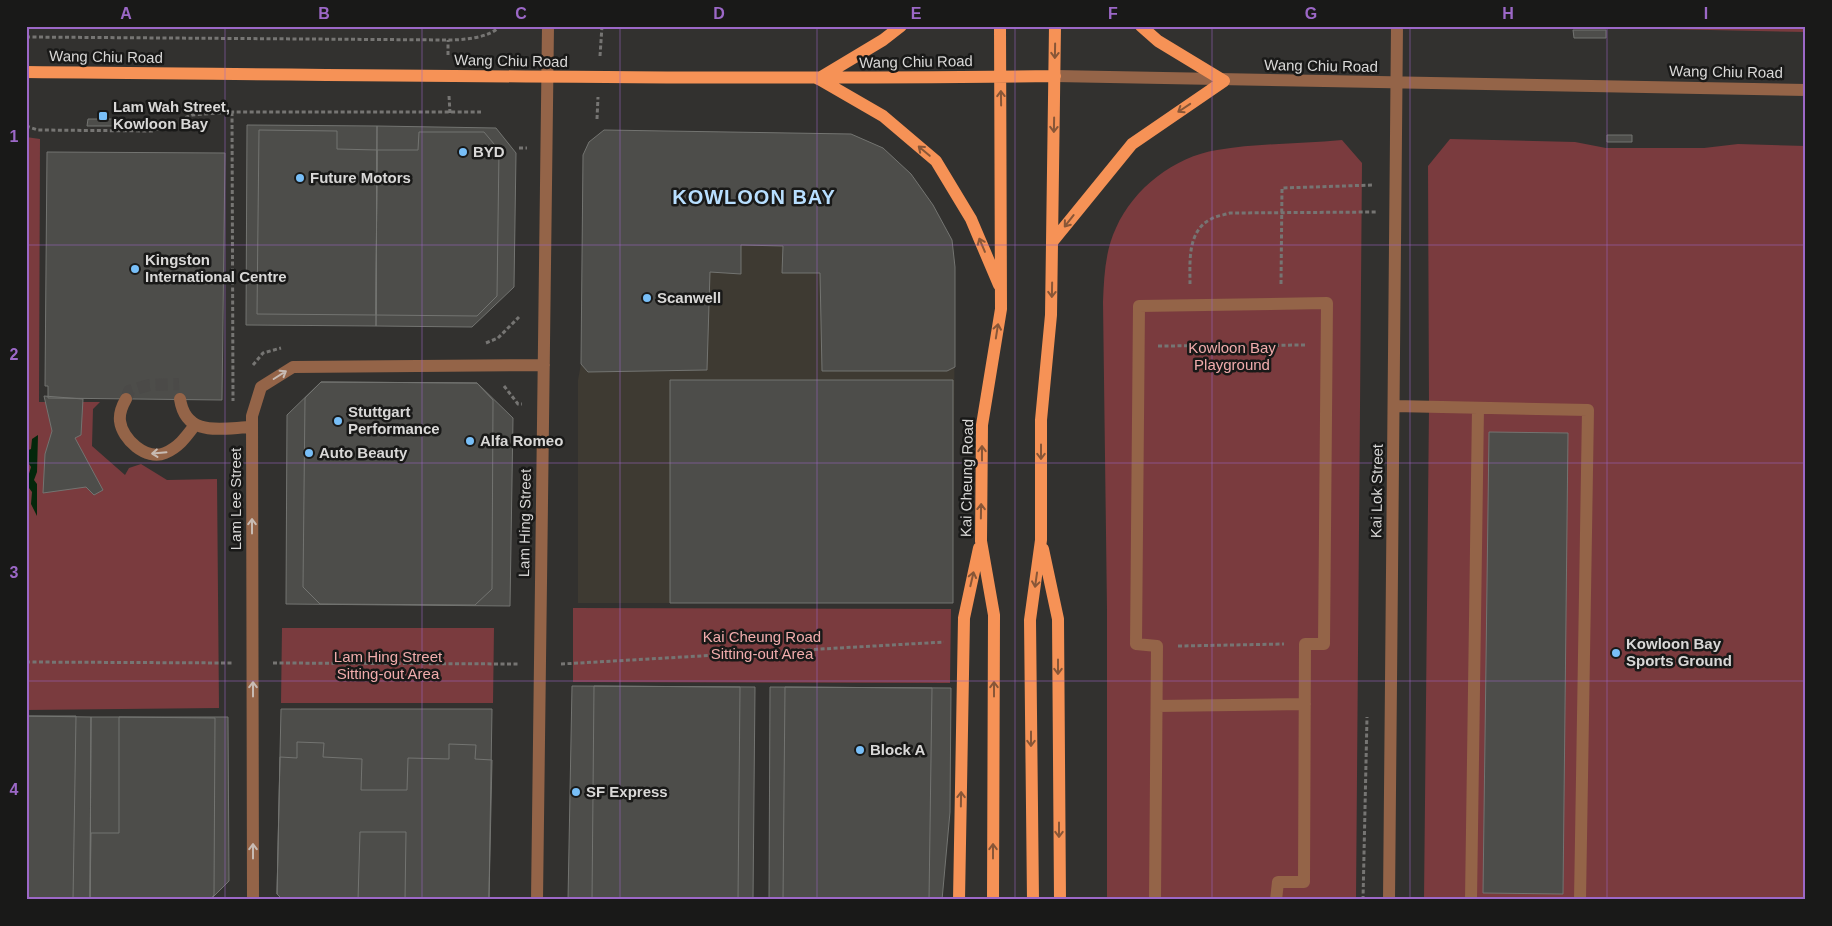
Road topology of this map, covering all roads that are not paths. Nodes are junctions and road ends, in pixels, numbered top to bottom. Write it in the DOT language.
graph roads {
  1 [pos="548,26"];
  2 [pos="901,26"];
  3 [pos="1000,26"];
  4 [pos="1055,26"];
  5 [pos="1141,26"];
  6 [pos="1397,26"];
  7 [pos="26,72"];
  8 [pos="1055,76"];
  9 [pos="1001,77"];
  10 [pos="547,78"];
  11 [pos="818,79"];
  12 [pos="1224,81"];
  13 [pos="1396,83"];
  14 [pos="1806,90"];
  15 [pos="1053,241"];
  16 [pos="1002,289"];
  17 [pos="544,366"];
  18 [pos="126,399"];
  19 [pos="180,399"];
  20 [pos="1394,406"];
  21 [pos="1478,408"];
  22 [pos="195,425"];
  23 [pos="252,427"];
  24 [pos="1041,540"];
  25 [pos="981,541"];
  26 [pos="1304,704"];
  27 [pos="1157,706"];
  28 [pos="253,900"];
  29 [pos="537,900"];
  30 [pos="959,900"];
  31 [pos="993,900"];
  32 [pos="1033,900"];
  33 [pos="1060,900"];
  34 [pos="1155,900"];
  35 [pos="1276,900"];
  36 [pos="1389,900"];
  37 [pos="1471,900"];
  38 [pos="1580,900"];
  1 -- 10 [label="street, Lam Hing Street"];
  2 -- 11 [label="main road"];
  3 -- 9 [label="main road, Kai Cheung Road"];
  4 -- 8 [label="main road, one-way"];
  5 -- 12 [label="main road"];
  6 -- 13 [label="street, Kai Lok Street"];
  7 -- 10 [label="main road, Wang Chiu Road"];
  8 -- 9 [label="main road, Wang Chiu Road"];
  8 -- 12 [label="street, Wang Chiu Road"];
  8 -- 15 [label="main road, one-way"];
  9 -- 11 [label="main road, Wang Chiu Road"];
  16 -- 9 [label="main road, Kai Cheung Road, one-way"];
  10 -- 11 [label="main road, Wang Chiu Road"];
  10 -- 17 [label="street, Lam Hing Street"];
  16 -- 11 [label="main road, one-way"];
  12 -- 13 [label="street, Wang Chiu Road"];
  12 -- 15 [label="main road, one-way"];
  13 -- 14 [label="street, Wang Chiu Road"];
  13 -- 20 [label="street, Kai Lok Street"];
  15 -- 24 [label="main road, one-way"];
  25 -- 16 [label="main road, Kai Cheung Road, one-way"];
  23 -- 17 [label="street, Lam Lee Street, one-way"];
  17 -- 29 [label="street, Lam Hing Street"];
  22 -- 18 [label="street, one-way"];
  19 -- 22 [label="street"];
  20 -- 21 [label="street"];
  20 -- 36 [label="street, Kai Lok Street"];
  21 -- 37 [label="street"];
  21 -- 38 [label="street"];
  22 -- 23 [label="street"];
  28 -- 23 [label="street, Lam Lee Street, one-way"];
  24 -- 32 [label="main road, one-way"];
  24 -- 33 [label="main road, one-way"];
  30 -- 25 [label="main road, one-way"];
  31 -- 25 [label="main road, Kai Cheung Road, one-way"];
  26 -- 27 [label="street"];
  26 -- 27 [label="street"];
  26 -- 35 [label="street"];
  27 -- 34 [label="street"];
}
